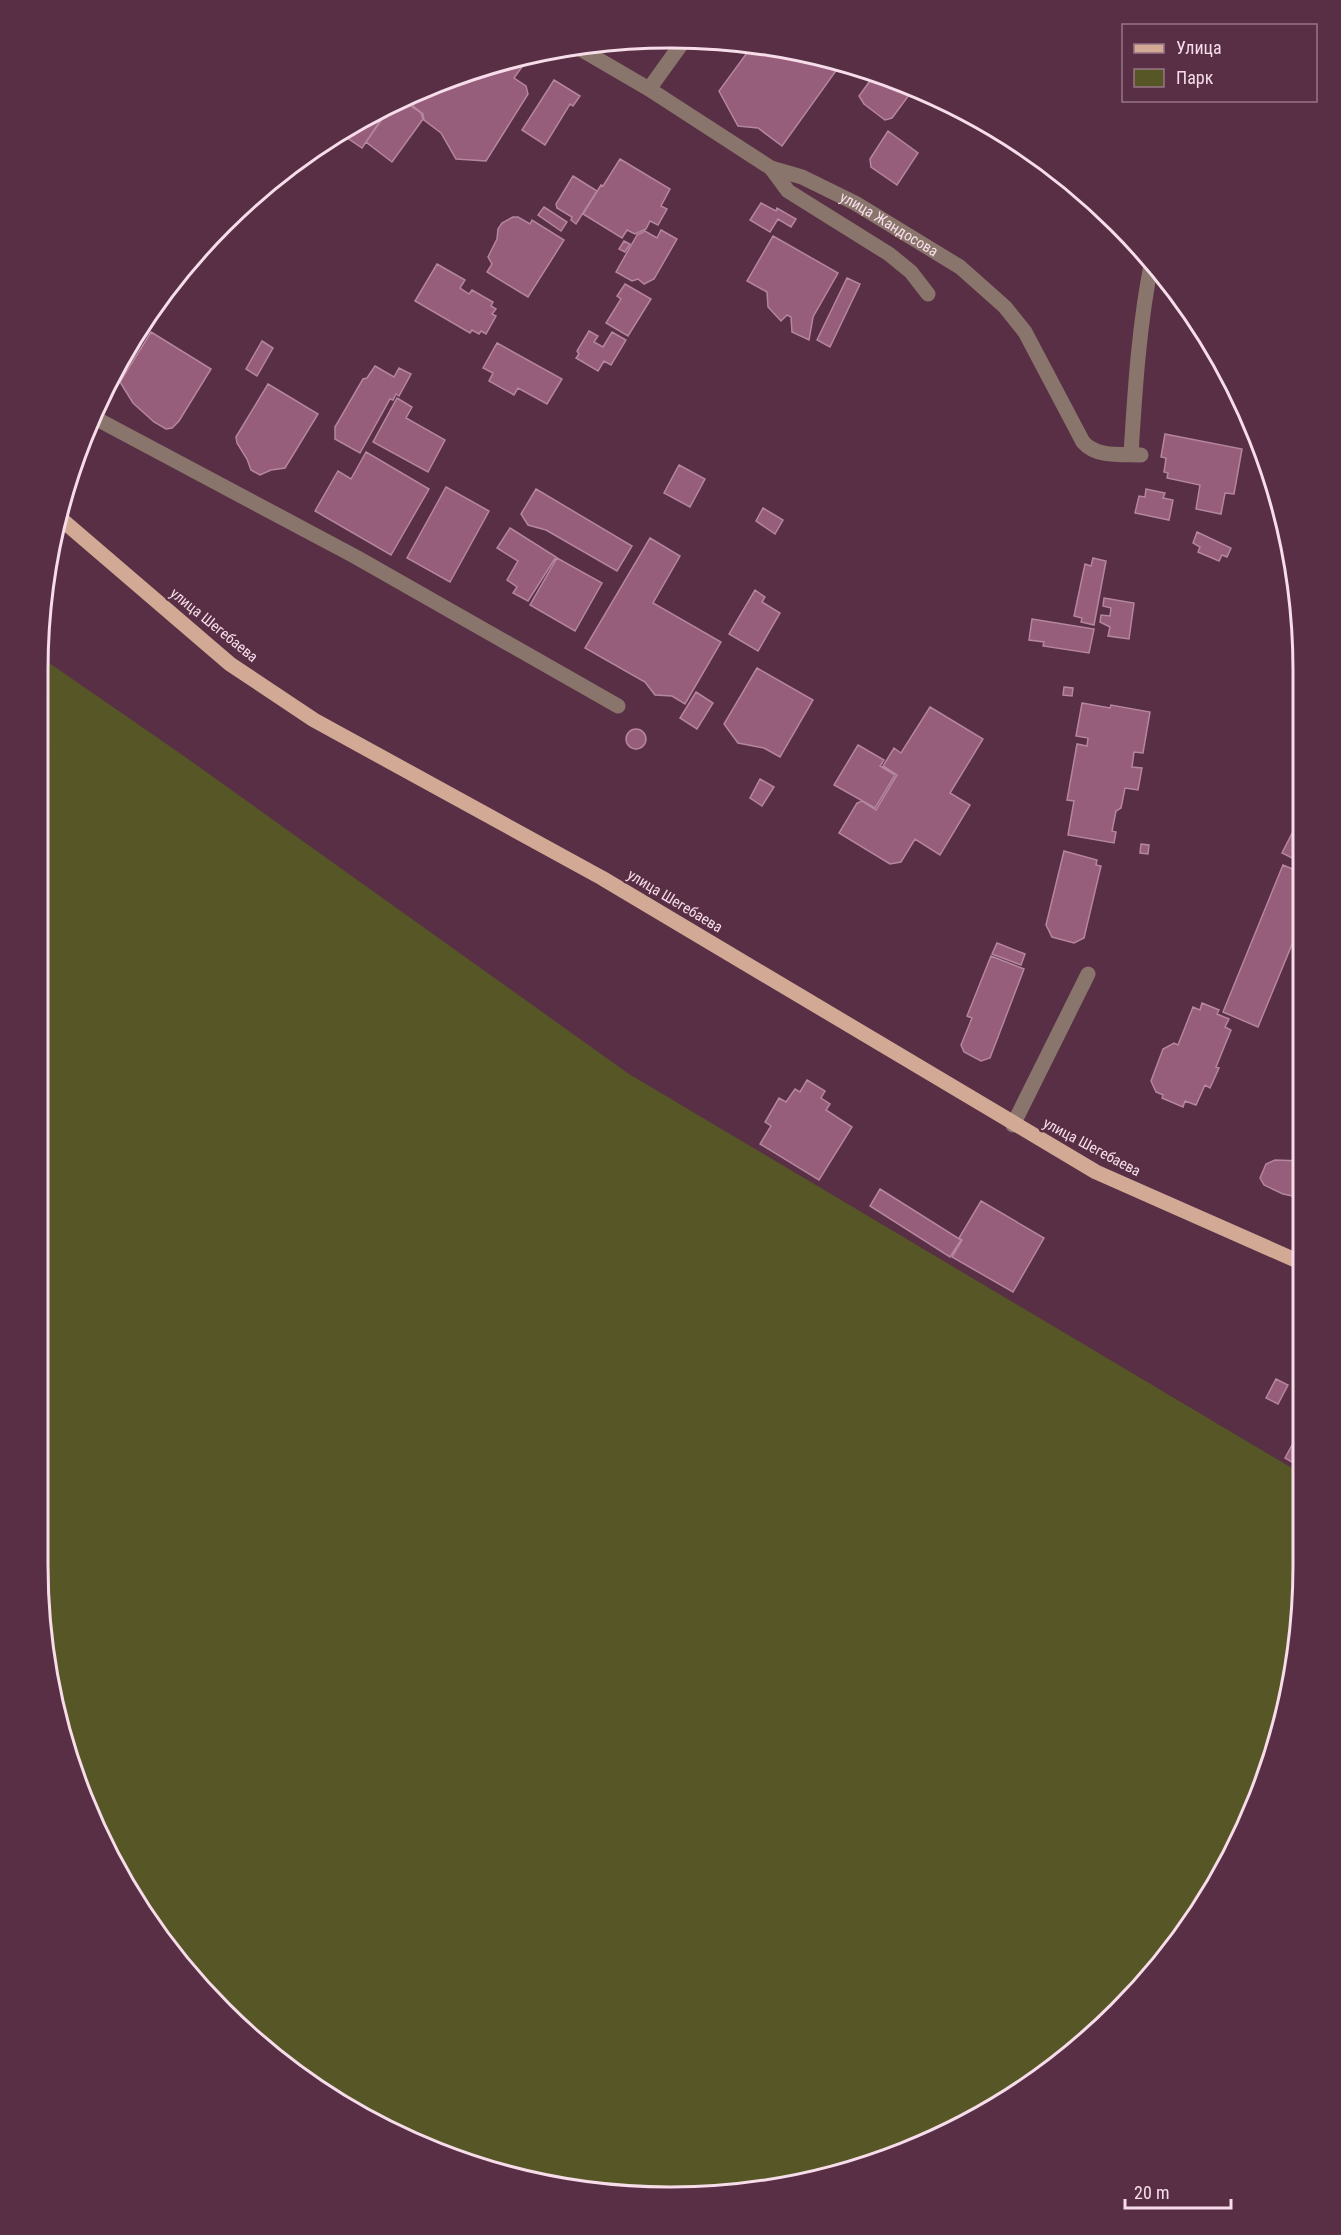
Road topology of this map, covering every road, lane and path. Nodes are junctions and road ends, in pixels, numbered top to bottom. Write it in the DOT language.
graph roads {
  1 [pos="678,48"];
  2 [pos="588,53"];
  3 [pos="649,89"];
  4 [pos="771,168"];
  5 [pos="1149,273"];
  6 [pos="928,294"];
  7 [pos="100,421"];
  8 [pos="66,523"];
  9 [pos="618,706"];
  10 [pos="1088,974"];
  11 [pos="1013,1125"];
  12 [pos="1293,1259"];
  1 -- 3 [label="street"];
  2 -- 3 [label="street, улица Жандосова"];
  3 -- 4 [label="street, улица Жандосова"];
  4 -- 5 [label="street, улица Жандосова"];
  4 -- 6 [label="street"];
  7 -- 9 [label="street"];
  8 -- 11 [label="main road, улица Шегебаева"];
  10 -- 11 [label="street"];
  11 -- 12 [label="main road, улица Шегебаева"];
}
